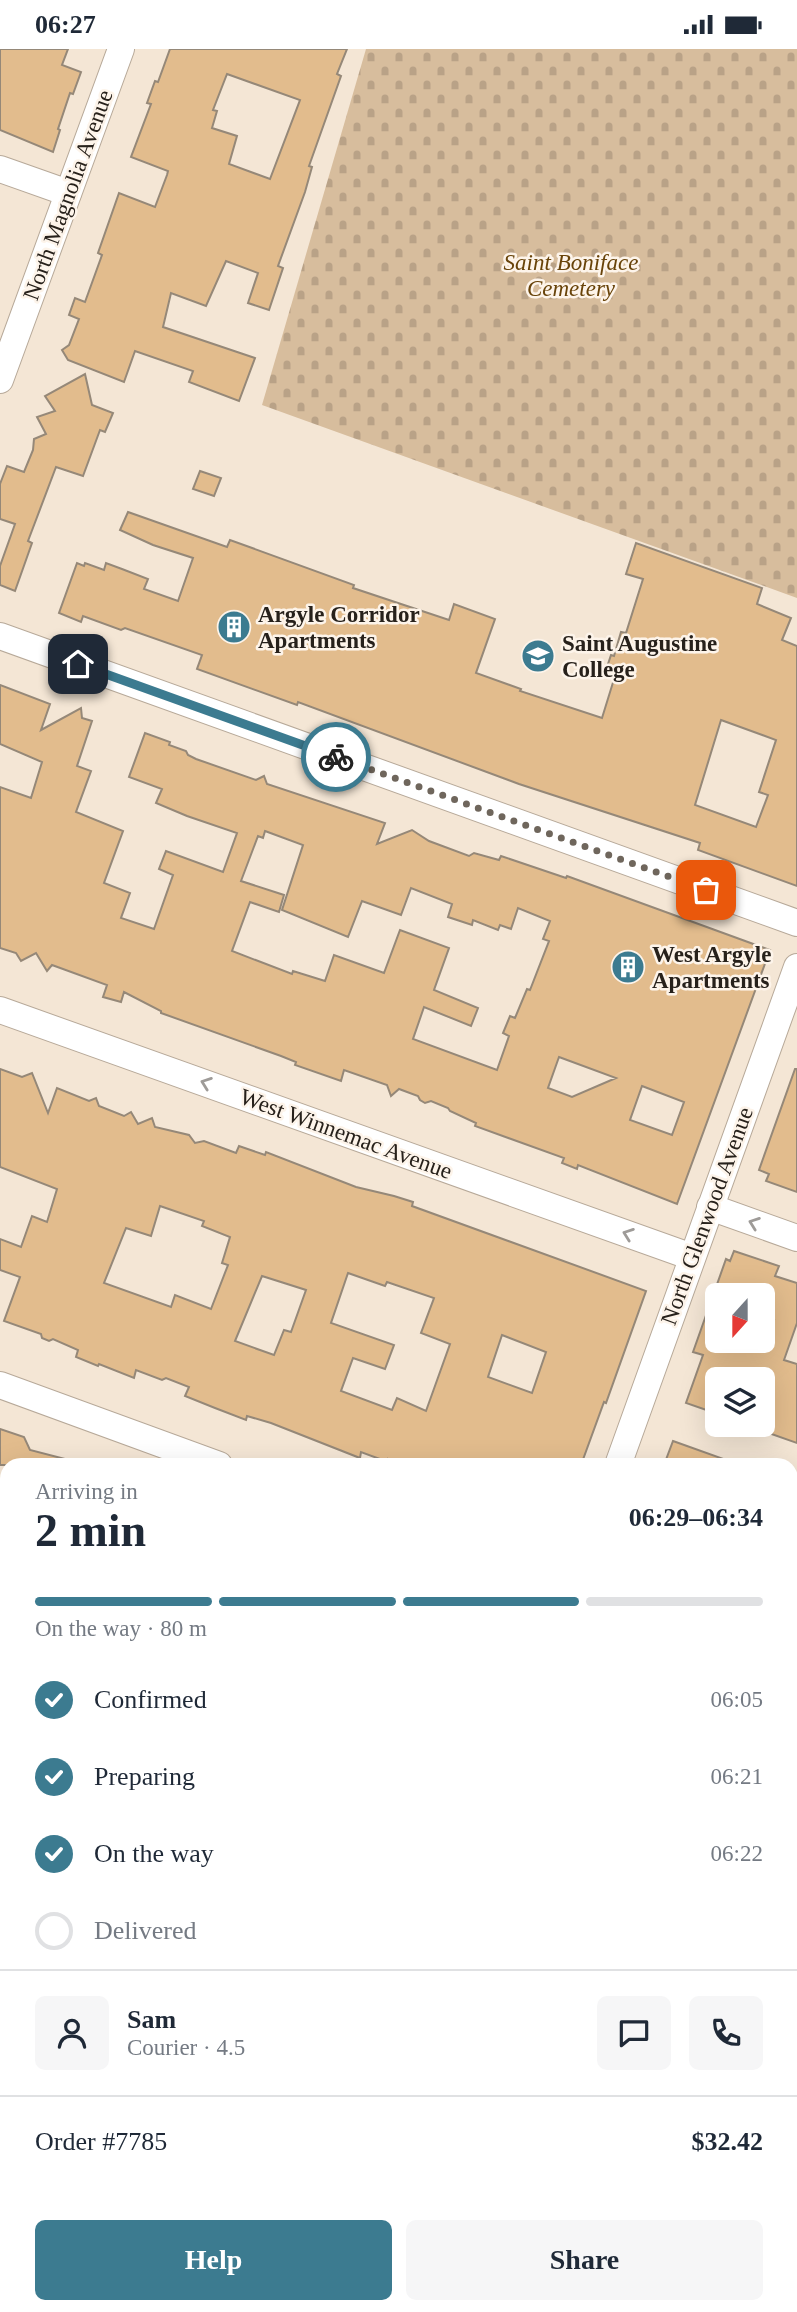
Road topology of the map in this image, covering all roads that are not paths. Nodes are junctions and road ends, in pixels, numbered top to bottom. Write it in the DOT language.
graph roads {
  1 [pos="121,49"];
  2 [pos="0,169"];
  3 [pos="68,193"];
  4 [pos="0,380"];
  5 [pos="0,636"];
  6 [pos="797,923"];
  7 [pos="797,967"];
  8 [pos="0,1010"];
  9 [pos="710,1207"];
  10 [pos="797,1238"];
  11 [pos="692,1257"];
  12 [pos="0,1385"];
  13 [pos="200,1458"];
  14 [pos="620,1458"];
  1 -- 3 [label="street, North Magnolia Avenue"];
  2 -- 3 [label="street"];
  3 -- 4 [label="street, North Magnolia Avenue"];
  5 -- 6 [label="street"];
  7 -- 9 [label="street, North Glenwood Avenue"];
  11 -- 8 [label="street, West Winnemac Avenue, one-way"];
  10 -- 9 [label="street, one-way"];
  9 -- 11 [label="street, North Glenwood Avenue"];
  11 -- 14 [label="street, North Glenwood Avenue"];
  12 -- 13 [label="street"];
}
